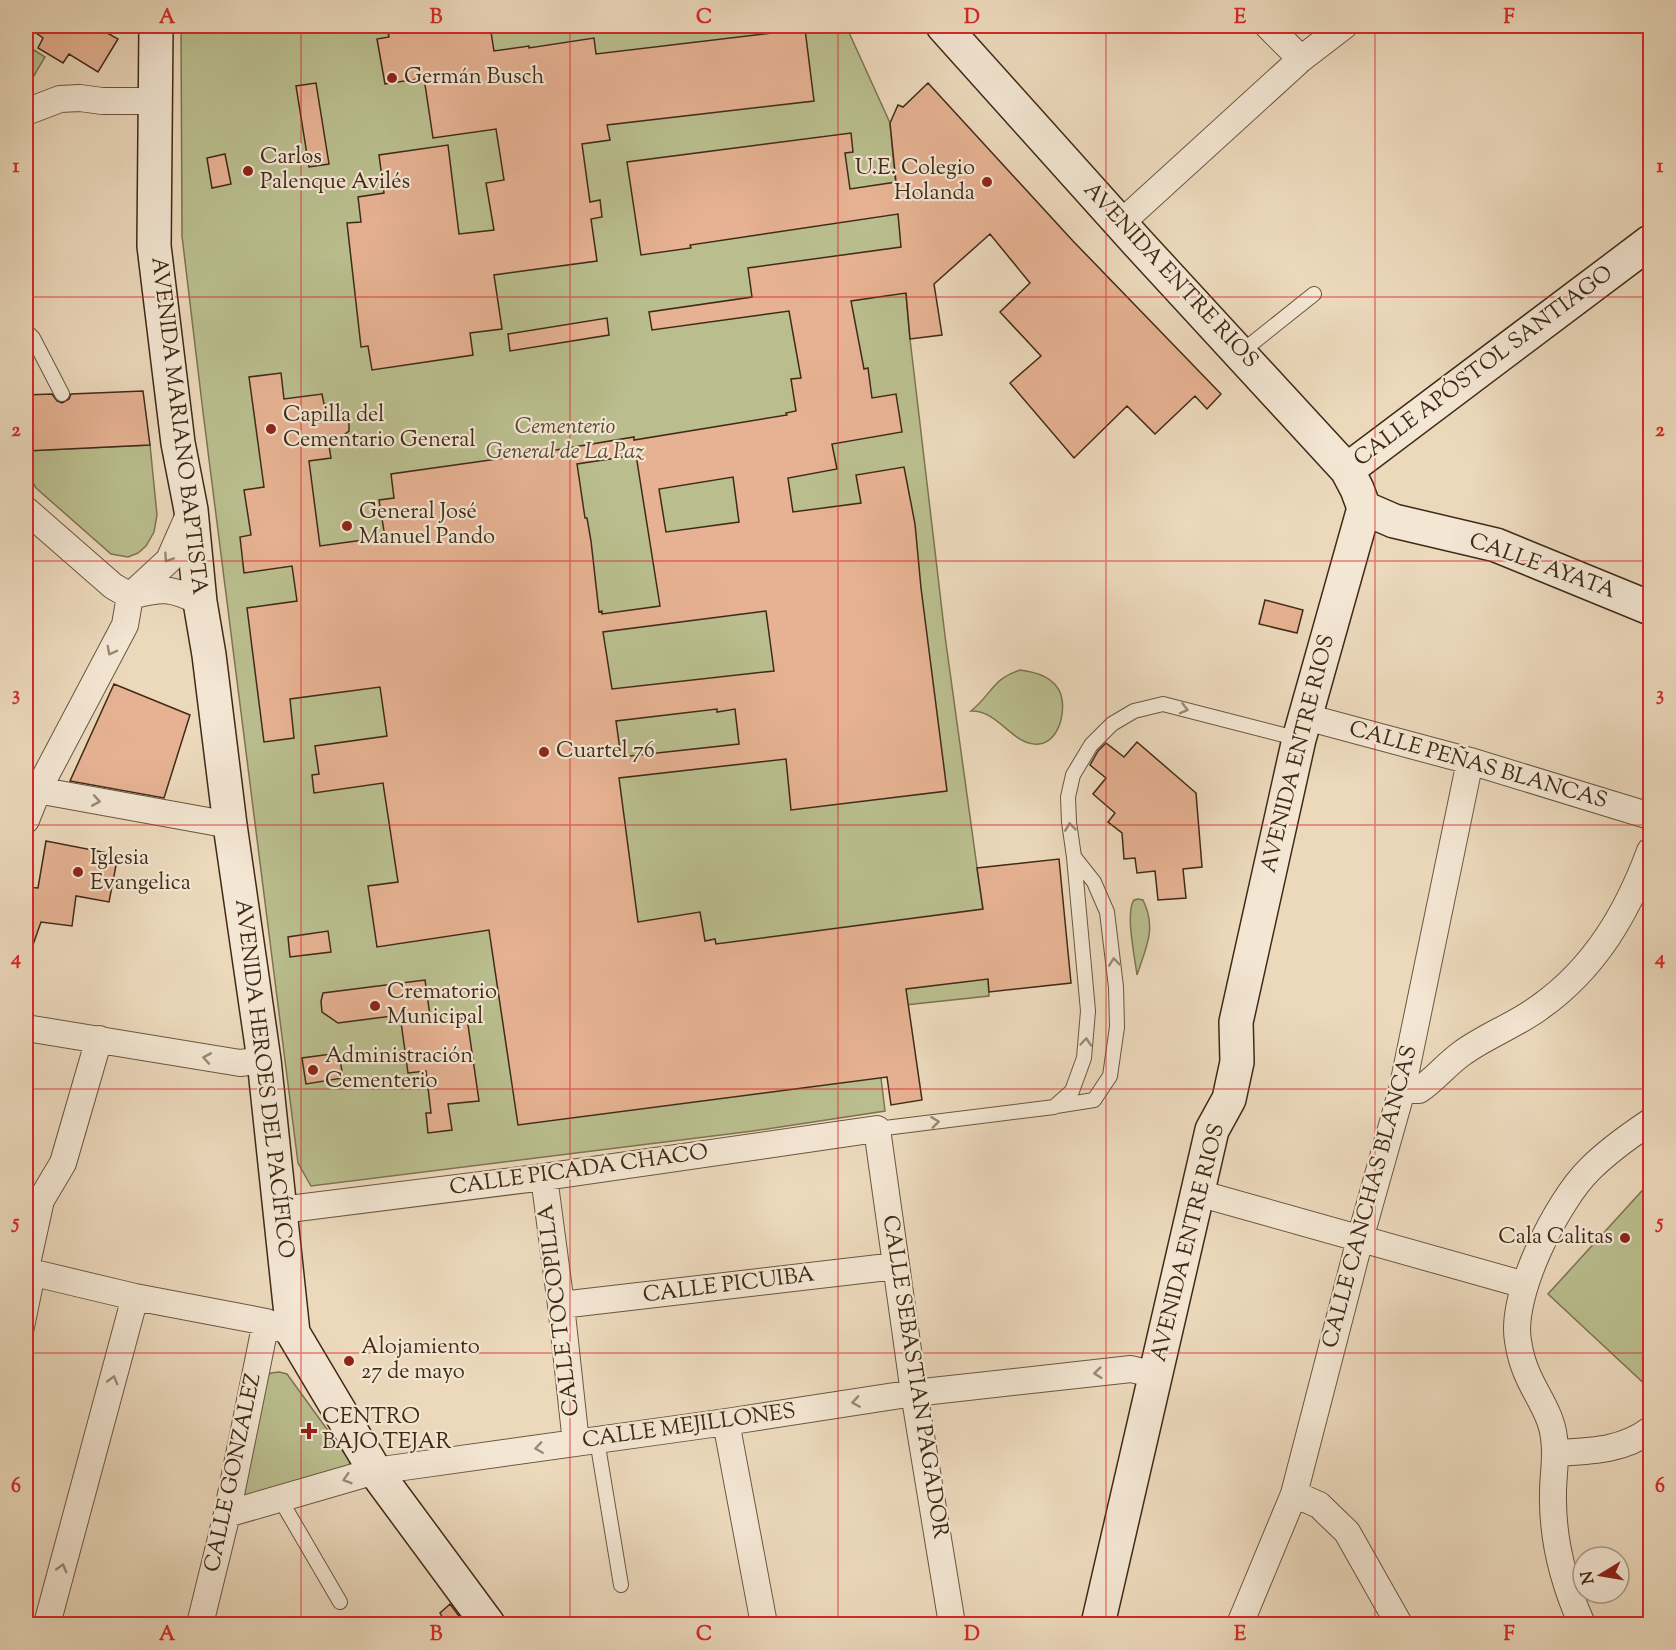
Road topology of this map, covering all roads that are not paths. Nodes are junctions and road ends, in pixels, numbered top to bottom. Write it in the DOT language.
graph roads {
  1 [pos="156,26"];
  2 [pos="943,26"];
  3 [pos="1268,26"];
  4 [pos="1344,26"];
  5 [pos="1301,59"];
  6 [pos="156,101"];
  7 [pos="26,111"];
  8 [pos="1121,223"];
  9 [pos="1650,242"];
  10 [pos="1314,294"];
  11 [pos="26,331"];
  12 [pos="1240,353"];
  13 [pos="62,394"];
  14 [pos="1347,470"];
  15 [pos="1364,508"];
  16 [pos="26,510"];
  17 [pos="191,510"];
  18 [pos="130,596"];
  19 [pos="200,602"];
  20 [pos="1650,608"];
  21 [pos="1303,728"];
  22 [pos="1470,761"];
  23 [pos="32,789"];
  24 [pos="1650,816"];
  25 [pos="26,820"];
  26 [pos="230,825"];
  27 [pos="1650,851"];
  28 [pos="1074,857"];
  29 [pos="26,1028"];
  30 [pos="99,1039"];
  31 [pos="264,1060"];
  32 [pos="1402,1090"];
  33 [pos="1054,1107"];
  34 [pos="1650,1122"];
  35 [pos="877,1129"];
  36 [pos="544,1177"];
  37 [pos="1198,1193"];
  38 [pos="281,1210"];
  39 [pos="1360,1239"];
  40 [pos="896,1266"];
  41 [pos="30,1271"];
  42 [pos="1525,1285"];
  43 [pos="135,1297"];
  44 [pos="561,1305"];
  45 [pos="280,1328"];
  46 [pos="26,1332"];
  47 [pos="1155,1376"];
  48 [pos="914,1394"];
  49 [pos="726,1422"];
  50 [pos="1650,1430"];
  51 [pos="587,1441"];
  52 [pos="1556,1453"];
  53 [pos="375,1471"];
  54 [pos="1294,1494"];
  55 [pos="280,1499"];
  56 [pos="227,1514"];
  57 [pos="621,1585"];
  58 [pos="340,1602"];
  59 [pos="46,1624"];
  60 [pos="201,1624"];
  61 [pos="488,1624"];
  62 [pos="764,1624"];
  63 [pos="952,1624"];
  64 [pos="1098,1624"];
  65 [pos="1240,1624"];
  66 [pos="1399,1624"];
  67 [pos="1582,1624"];
  1 -- 6 [label="main road, AVENIDA MARIANO BAPTISTA"];
  2 -- 8 [label="main road, AVENIDA ENTRE RIOS"];
  3 -- 5 [label="street"];
  4 -- 5 [label="street"];
  5 -- 8 [label="street"];
  6 -- 7 [label="street"];
  6 -- 17 [label="main road, AVENIDA MARIANO BAPTISTA"];
  8 -- 12 [label="main road, AVENIDA ENTRE RIOS"];
  9 -- 14 [label="main road, CALLE APÓSTOL SANTIAGO"];
  10 -- 12 [label="lane"];
  11 -- 13 [label="lane"];
  12 -- 14 [label="main road, AVENIDA ENTRE RIOS"];
  14 -- 15 [label="main road, AVENIDA ENTRE RIOS"];
  15 -- 20 [label="main road, CALLE AYATA"];
  15 -- 21 [label="main road, AVENIDA ENTRE RIOS"];
  16 -- 18 [label="street"];
  17 -- 18 [label="street, one-way"];
  17 -- 19 [label="main road, AVENIDA MARIANO BAPTISTA"];
  18 -- 19 [label="street"];
  18 -- 23 [label="street, one-way"];
  19 -- 26 [label="main road, AVENIDA MARIANO BAPTISTA"];
  21 -- 22 [label="street, CALLE PEÑAS BLANCAS"];
  28 -- 21 [label="lane, one-way"];
  21 -- 37 [label="main road, AVENIDA ENTRE RIOS"];
  22 -- 24 [label="street, CALLE PEÑAS BLANCAS"];
  22 -- 32 [label="street, CALLE CANCHAS BLANCAS"];
  23 -- 25 [label="street"];
  23 -- 26 [label="street, one-way"];
  26 -- 31 [label="main road, AVENIDA HEROES DEL PACÍFICO"];
  27 -- 32 [label="street"];
  33 -- 28 [label="lane, one-way"];
  33 -- 28 [label="lane, one-way"];
  29 -- 30 [label="street"];
  31 -- 30 [label="street, one-way"];
  30 -- 41 [label="street"];
  31 -- 38 [label="main road, AVENIDA HEROES DEL PACÍFICO"];
  32 -- 39 [label="street, CALLE CANCHAS BLANCAS"];
  35 -- 33 [label="lane, one-way"];
  34 -- 42 [label="street"];
  35 -- 36 [label="street, CALLE PICADA CHACO"];
  35 -- 40 [label="street, CALLE SEBASTIAN PAGADOR"];
  36 -- 38 [label="street, CALLE PICADA CHACO"];
  36 -- 44 [label="street, CALLE TOCOPILLA"];
  37 -- 39 [label="street"];
  37 -- 47 [label="main road, AVENIDA ENTRE RIOS"];
  38 -- 45 [label="main road, AVENIDA HEROES DEL PACÍFICO"];
  39 -- 42 [label="street"];
  39 -- 54 [label="street, CALLE CANCHAS BLANCAS"];
  40 -- 44 [label="street, CALLE PICUIBA"];
  40 -- 48 [label="street, CALLE SEBASTIAN PAGADOR"];
  41 -- 43 [label="street"];
  41 -- 46 [label="lane"];
  42 -- 52 [label="street"];
  43 -- 45 [label="street"];
  59 -- 43 [label="street, one-way"];
  44 -- 51 [label="street, CALLE TOCOPILLA"];
  45 -- 53 [label="main road"];
  45 -- 56 [label="street, CALLE GONZALEZ"];
  47 -- 48 [label="street, CALLE MEJILLONES, one-way"];
  47 -- 64 [label="main road, AVENIDA ENTRE RIOS"];
  48 -- 49 [label="street, CALLE MEJILLONES, one-way"];
  48 -- 63 [label="street, CALLE SEBASTIAN PAGADOR"];
  49 -- 51 [label="street, CALLE MEJILLONES"];
  49 -- 62 [label="street"];
  50 -- 52 [label="street"];
  51 -- 53 [label="street, CALLE MEJILLONES, one-way"];
  51 -- 57 [label="lane, CALLE TOCOPILLA"];
  52 -- 67 [label="street"];
  53 -- 55 [label="street, CALLE MEJILLONES, one-way"];
  53 -- 61 [label="main road"];
  54 -- 65 [label="street, CALLE CANCHAS BLANCAS"];
  54 -- 66 [label="street"];
  55 -- 56 [label="street, CALLE MEJILLONES"];
  55 -- 58 [label="lane"];
  56 -- 60 [label="street, CALLE GONZALEZ"];
}
